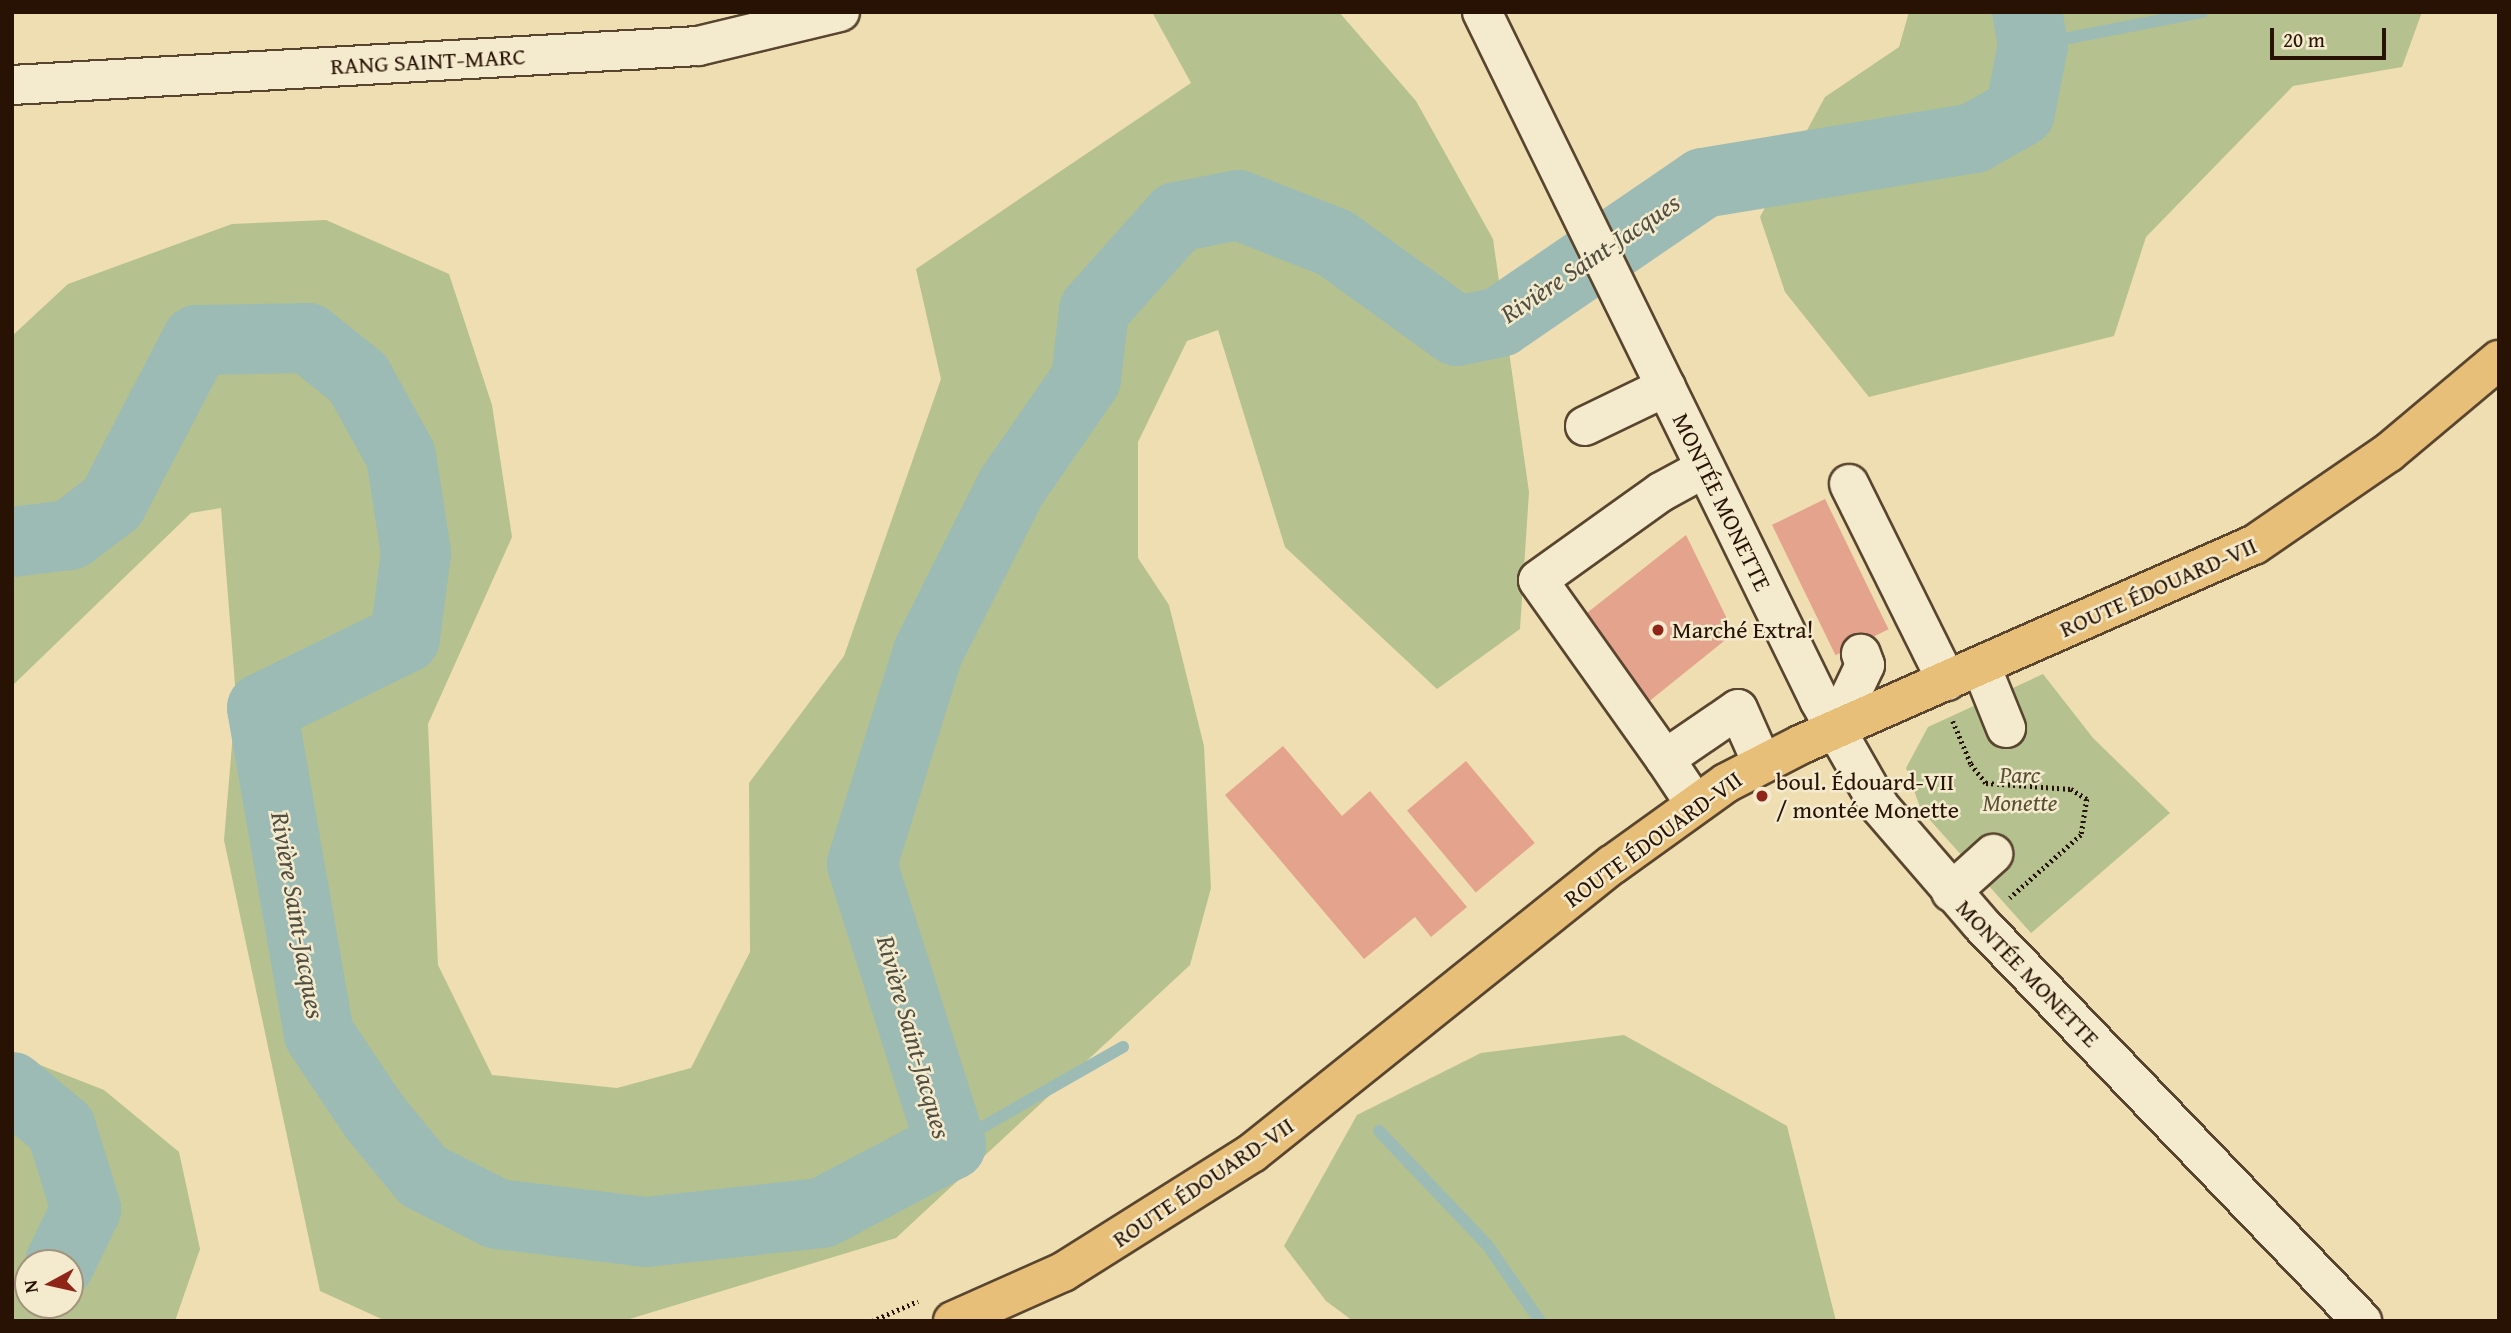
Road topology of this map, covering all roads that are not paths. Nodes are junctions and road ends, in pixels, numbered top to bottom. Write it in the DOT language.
graph roads {
  1 [pos="840,12"];
  2 [pos="1482,12"];
  3 [pos="12,85"];
  4 [pos="2499,360"];
  5 [pos="1666,387"];
  6 [pos="1585,426"];
  7 [pos="1705,468"];
  8 [pos="1849,484"];
  9 [pos="1861,654"];
  10 [pos="1981,666"];
  11 [pos="1948,696"];
  12 [pos="2006,728"];
  13 [pos="1834,730"];
  14 [pos="1665,759"];
  15 [pos="1762,763"];
  16 [pos="1695,804"];
  17 [pos="1993,854"];
  18 [pos="1951,892"];
  19 [pos="954,1321"];
  20 [pos="2362,1321"];
  1 -- 3 [label="street, RANG SAINT-MARC"];
  2 -- 5 [label="street, MONTÉE MONETTE"];
  4 -- 10 [label="main road, ROUTE ÉDOUARD-VII"];
  5 -- 6 [label="street"];
  5 -- 7 [label="street, MONTÉE MONETTE"];
  7 -- 13 [label="street, MONTÉE MONETTE"];
  7 -- 14 [label="street"];
  8 -- 11 [label="street"];
  9 -- 13 [label="street"];
  10 -- 11 [label="main road, ROUTE ÉDOUARD-VII"];
  10 -- 12 [label="street"];
  11 -- 13 [label="main road, ROUTE ÉDOUARD-VII"];
  13 -- 15 [label="main road, ROUTE ÉDOUARD-VII"];
  13 -- 18 [label="street, MONTÉE MONETTE"];
  14 -- 15 [label="street"];
  14 -- 16 [label="street"];
  15 -- 16 [label="main road, ROUTE ÉDOUARD-VII"];
  16 -- 19 [label="main road, ROUTE ÉDOUARD-VII"];
  17 -- 18 [label="street"];
  18 -- 20 [label="street, MONTÉE MONETTE"];
}
